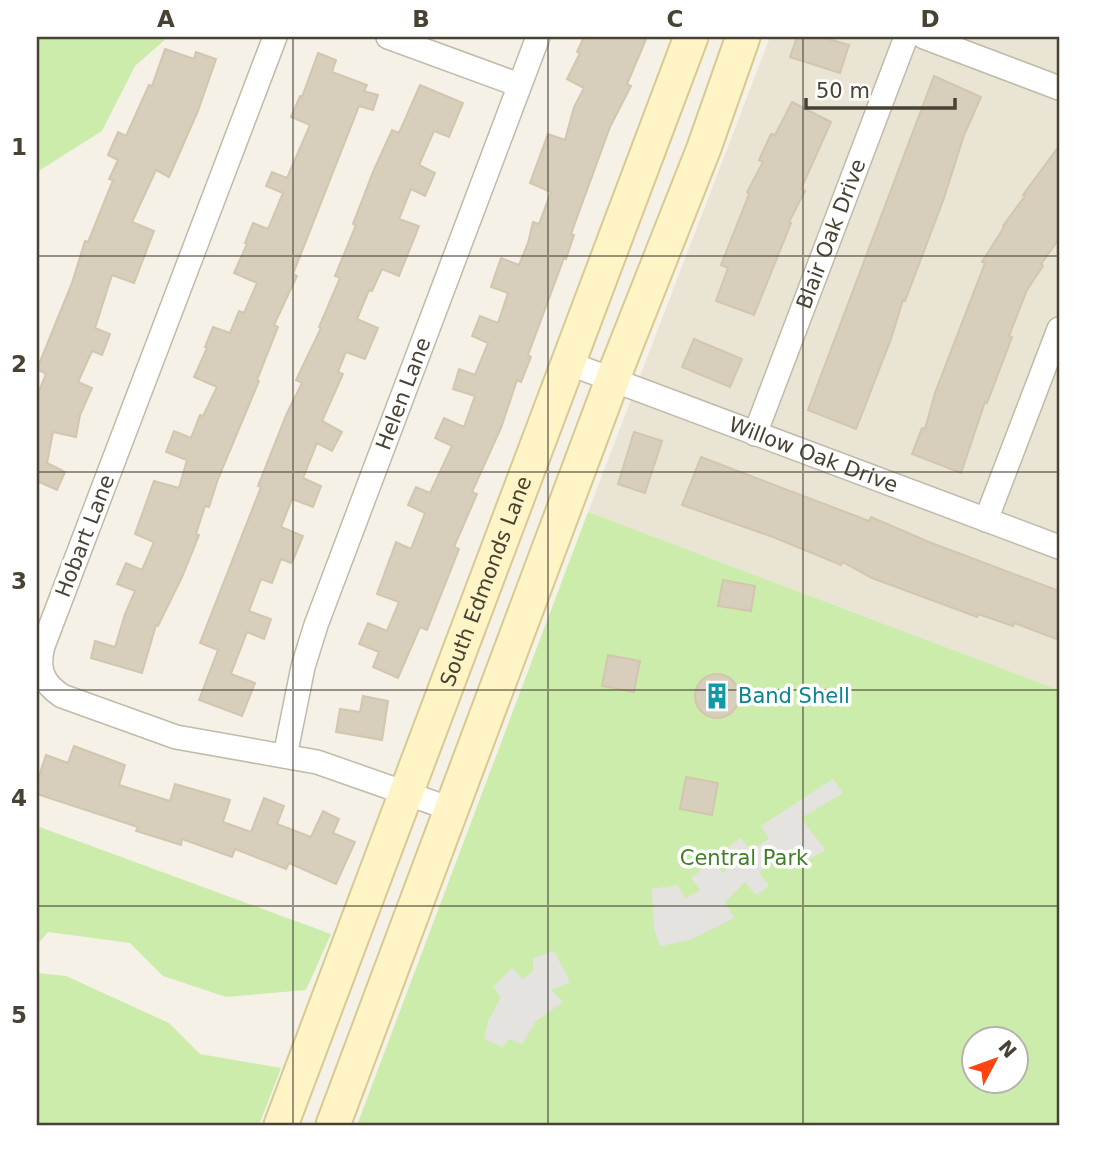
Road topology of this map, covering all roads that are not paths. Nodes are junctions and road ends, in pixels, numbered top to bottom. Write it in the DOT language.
graph roads {
  1 [pos="275,37"];
  2 [pos="388,37"];
  3 [pos="538,37"];
  4 [pos="691,37"];
  5 [pos="743,37"];
  6 [pos="906,37"];
  7 [pos="924,37"];
  8 [pos="519,85"];
  9 [pos="1059,87"];
  10 [pos="1059,329"];
  11 [pos="568,363"];
  12 [pos="614,379"];
  13 [pos="755,433"];
  14 [pos="986,520"];
  15 [pos="1059,547"];
  16 [pos="285,756"];
  17 [pos="405,792"];
  18 [pos="451,809"];
  19 [pos="281,1125"];
  20 [pos="333,1125"];
  1 -- 16 [label="street, Hobart Lane"];
  2 -- 8 [label="street"];
  3 -- 8 [label="street, Helen Lane"];
  4 -- 11 [label="main road, South Edmonds Lane"];
  5 -- 12 [label="main road"];
  6 -- 13 [label="street, Blair Oak Drive"];
  7 -- 9 [label="street"];
  8 -- 16 [label="street, Helen Lane"];
  10 -- 14 [label="street"];
  11 -- 12 [label="street, Willow Oak Drive"];
  11 -- 17 [label="main road, South Edmonds Lane"];
  12 -- 13 [label="street, Willow Oak Drive"];
  12 -- 18 [label="main road"];
  13 -- 14 [label="street, Willow Oak Drive"];
  14 -- 15 [label="street, Willow Oak Drive"];
  16 -- 17 [label="street, Hobart Lane"];
  17 -- 18 [label="street"];
  17 -- 19 [label="main road, South Edmonds Lane"];
  18 -- 20 [label="main road"];
}
